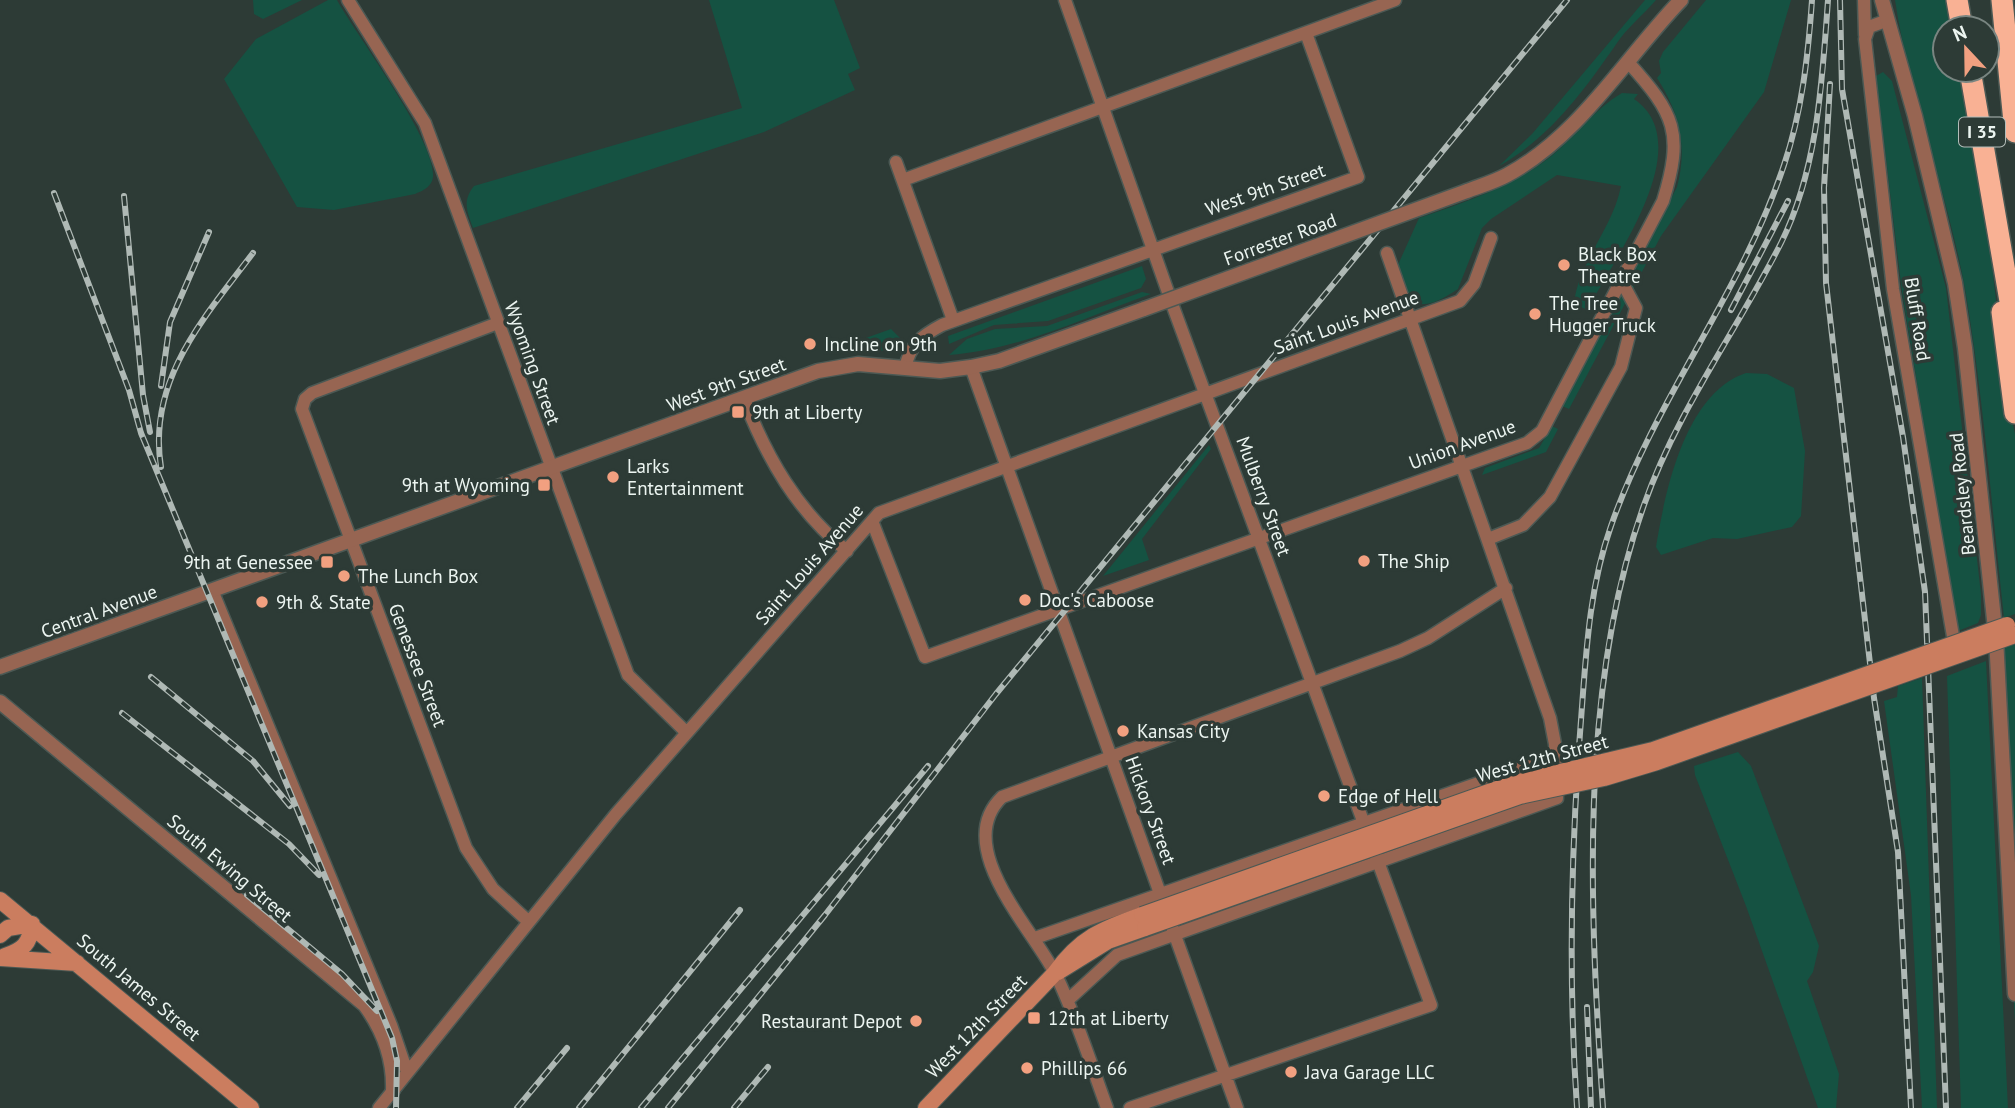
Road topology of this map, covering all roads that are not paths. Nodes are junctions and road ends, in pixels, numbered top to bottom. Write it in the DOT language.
graph roads {
  1 [pos="348,0"];
  2 [pos="1065,0"];
  3 [pos="1395,0"];
  4 [pos="1681,0"];
  5 [pos="1864,0"];
  6 [pos="1882,0"];
  7 [pos="2001,0"];
  8 [pos="1888,20"];
  9 [pos="1306,33"];
  10 [pos="1865,39"];
  11 [pos="1628,62"];
  12 [pos="1972,84"];
  13 [pos="1103,108"];
  14 [pos="2015,132"];
  15 [pos="896,162"];
  16 [pos="903,180"];
  17 [pos="1992,195"];
  18 [pos="1491,238"];
  19 [pos="1154,249"];
  20 [pos="1387,253"];
  21 [pos="1621,280"];
  22 [pos="953,320"];
  23 [pos="1411,320"];
  24 [pos="498,323"];
  25 [pos="2015,330"];
  26 [pos="971,367"];
  27 [pos="905,368"];
  28 [pos="1206,392"];
  29 [pos="744,399"];
  30 [pos="2015,413"];
  31 [pos="1007,465"];
  32 [pos="1463,466"];
  33 [pos="551,467"];
  34 [pos="872,521"];
  35 [pos="1259,538"];
  36 [pos="1488,539"];
  37 [pos="351,540"];
  38 [pos="847,551"];
  39 [pos="1506,588"];
  40 [pos="212,590"];
  41 [pos="1057,608"];
  42 [pos="2015,622"];
  43 [pos="2015,635"];
  44 [pos="1953,636"];
  45 [pos="0,667"];
  46 [pos="1311,685"];
  47 [pos="0,702"];
  48 [pos="687,732"];
  49 [pos="1111,757"];
  50 [pos="1553,757"];
  51 [pos="1363,824"];
  52 [pos="1357,846"];
  53 [pos="1378,862"];
  54 [pos="1161,893"];
  55 [pos="0,900"];
  56 [pos="1167,913"];
  57 [pos="1144,921"];
  58 [pos="529,922"];
  59 [pos="32,925"];
  60 [pos="0,935"];
  61 [pos="1175,935"];
  62 [pos="1035,938"];
  63 [pos="0,958"];
  64 [pos="77,963"];
  65 [pos="1055,973"];
  66 [pos="2015,994"];
  67 [pos="1068,1000"];
  68 [pos="407,1073"];
  69 [pos="1226,1076"];
  70 [pos="393,1090"];
  71 [pos="251,1108"];
  72 [pos="379,1108"];
  73 [pos="926,1108"];
  74 [pos="1107,1108"];
  75 [pos="1130,1108"];
  76 [pos="1237,1108"];
  1 -- 24 [label="street, Wyoming Street"];
  2 -- 13 [label="street, Mulberry Street"];
  3 -- 9 [label="street"];
  4 -- 11 [label="street"];
  5 -- 10 [label="street"];
  6 -- 8 [label="street, Beardsley Road"];
  7 -- 14 [label="highway, I 35"];
  8 -- 10 [label="street"];
  8 -- 66 [label="street, Beardsley Road"];
  9 -- 13 [label="street"];
  9 -- 19 [label="street, West 9th Street"];
  10 -- 44 [label="street, Bluff Road"];
  11 -- 21 [label="street, Union Avenue"];
  11 -- 26 [label="street, Forrester Road, bridge"];
  12 -- 17 [label="highway, I 35"];
  13 -- 16 [label="street"];
  13 -- 19 [label="street, Mulberry Street"];
  15 -- 16 [label="street"];
  16 -- 22 [label="street"];
  17 -- 25 [label="highway, I 35"];
  17 -- 30 [label="highway"];
  18 -- 23 [label="street, Saint Louis Avenue"];
  19 -- 22 [label="street, West 9th Street"];
  19 -- 28 [label="street, Mulberry Street"];
  20 -- 23 [label="street"];
  21 -- 32 [label="street, Union Avenue"];
  21 -- 36 [label="street"];
  22 -- 27 [label="street, West 9th Street"];
  23 -- 28 [label="street, Saint Louis Avenue"];
  23 -- 32 [label="street"];
  24 -- 33 [label="street, Wyoming Street"];
  24 -- 37 [label="street, Genessee Street"];
  26 -- 27 [label="street, Forrester Road"];
  26 -- 31 [label="street, Hickory Street"];
  27 -- 29 [label="street, West 9th Street"];
  28 -- 31 [label="street, Saint Louis Avenue"];
  28 -- 35 [label="street, Mulberry Street"];
  29 -- 33 [label="street, West 9th Street"];
  29 -- 38 [label="street"];
  31 -- 34 [label="street, Saint Louis Avenue"];
  31 -- 41 [label="street, Hickory Street"];
  32 -- 35 [label="street, Union Avenue"];
  32 -- 36 [label="street"];
  33 -- 37 [label="street, West 9th Street"];
  33 -- 48 [label="street, Wyoming Street"];
  34 -- 38 [label="street, Saint Louis Avenue"];
  34 -- 41 [label="street, Union Avenue"];
  35 -- 41 [label="street, Union Avenue"];
  35 -- 46 [label="street, Mulberry Street"];
  36 -- 39 [label="street"];
  37 -- 40 [label="street, West 9th Street"];
  37 -- 58 [label="street, Genessee Street"];
  38 -- 48 [label="street, Saint Louis Avenue"];
  39 -- 46 [label="street"];
  39 -- 50 [label="street"];
  40 -- 45 [label="street, Central Avenue"];
  40 -- 68 [label="street"];
  41 -- 49 [label="street, Hickory Street"];
  42 -- 57 [label="main road, West 12th Street, bridge"];
  43 -- 57 [label="main road, West 12th Street, bridge"];
  46 -- 49 [label="street"];
  46 -- 51 [label="street, Mulberry Street"];
  47 -- 70 [label="street, South Ewing Street"];
  48 -- 58 [label="street, Saint Louis Avenue"];
  49 -- 54 [label="street, Hickory Street"];
  49 -- 62 [label="street"];
  50 -- 51 [label="street, West 12th Street"];
  50 -- 53 [label="street"];
  51 -- 53 [label="street, Mulberry Street"];
  51 -- 54 [label="street, West 12th Street"];
  52 -- 56 [label="street"];
  53 -- 61 [label="street"];
  53 -- 69 [label="street, Mulberry Street"];
  54 -- 56 [label="street, Hickory Street"];
  54 -- 62 [label="street, West 12th Street"];
  55 -- 59 [label="main road, South James Street"];
  56 -- 61 [label="street, Hickory Street"];
  57 -- 65 [label="main road, West 12th Street"];
  58 -- 68 [label="street, Saint Louis Avenue"];
  59 -- 60 [label="main road"];
  59 -- 63 [label="main road"];
  59 -- 64 [label="main road, South James Street"];
  61 -- 67 [label="street"];
  61 -- 69 [label="street, Hickory Street"];
  62 -- 65 [label="street"];
  63 -- 64 [label="main road"];
  64 -- 71 [label="main road, South James Street"];
  65 -- 67 [label="street"];
  65 -- 73 [label="main road, West 12th Street"];
  67 -- 74 [label="street"];
  68 -- 70 [label="street, Saint Louis Avenue"];
  69 -- 75 [label="street"];
  69 -- 76 [label="street, Hickory Street"];
  70 -- 72 [label="street, Saint Louis Avenue"];
}
